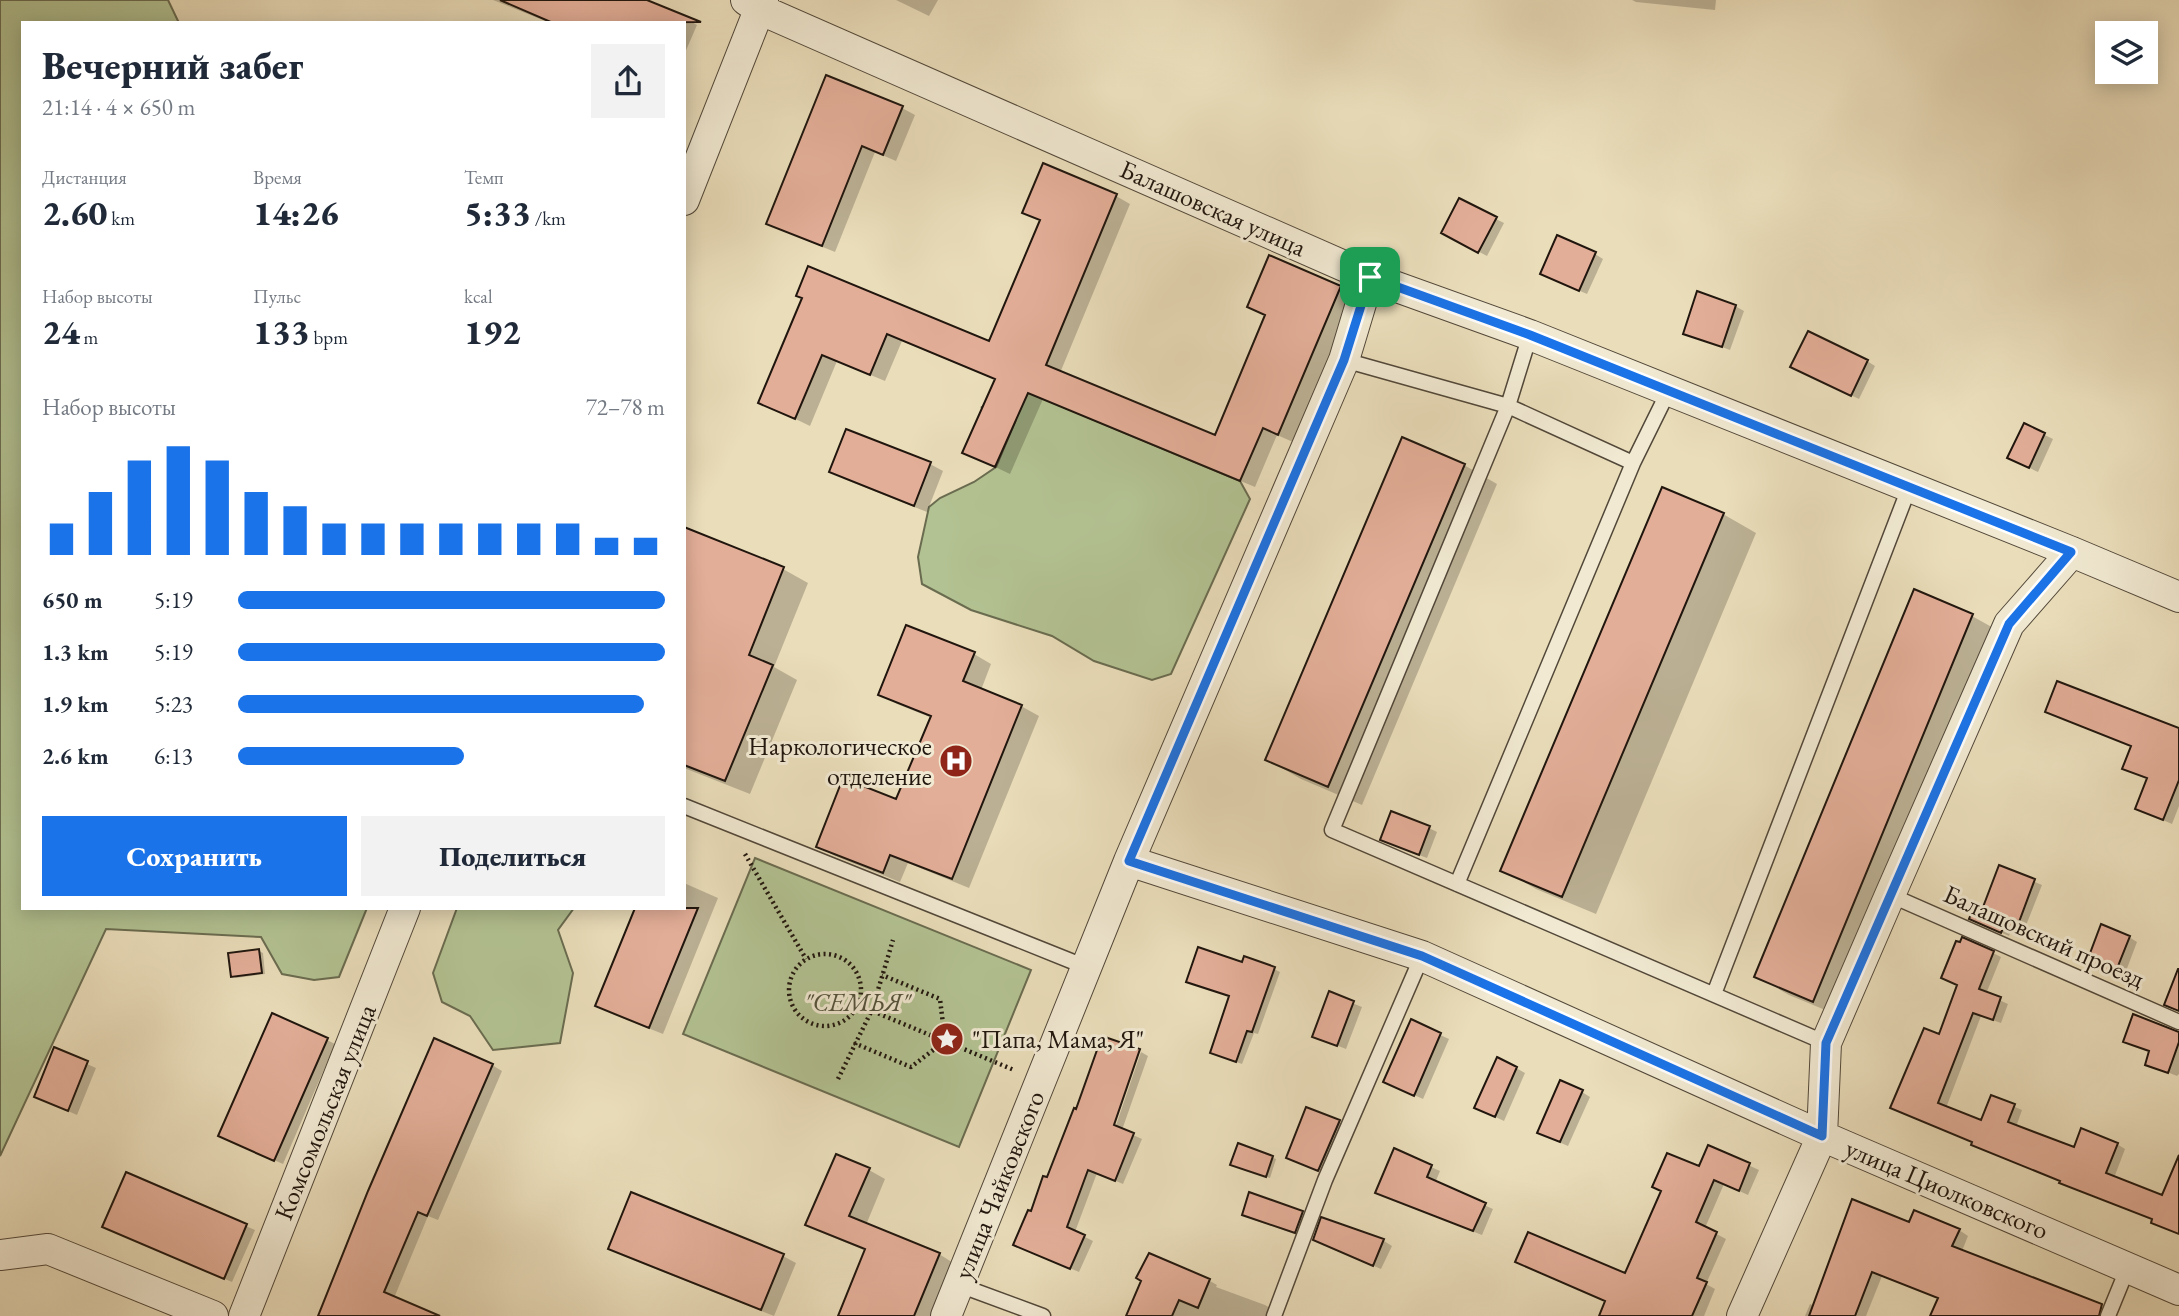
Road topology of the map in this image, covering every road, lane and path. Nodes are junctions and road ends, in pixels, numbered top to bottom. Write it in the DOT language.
graph roads {
  1 [pos="756,3"];
  2 [pos="686,195"];
  3 [pos="1370,277"];
  4 [pos="1530,335"];
  5 [pos="1344,360"];
  6 [pos="1669,390"];
  7 [pos="1508,406"];
  8 [pos="1633,463"];
  9 [pos="1909,488"];
  10 [pos="2071,552"];
  11 [pos="2179,597"];
  12 [pos="686,807"];
  13 [pos="729,825"];
  14 [pos="1129,861"];
  15 [pos="1457,884"];
  16 [pos="1890,895"];
  17 [pos="404,910"];
  18 [pos="893,940"];
  19 [pos="1422,956"];
  20 [pos="806,959"];
  21 [pos="1086,967"];
  22 [pos="882,975"];
  23 [pos="1714,994"];
  24 [pos="859,1005"];
  25 [pos="872,1010"];
  26 [pos="2179,1021"];
  27 [pos="945,1041"];
  28 [pos="854,1043"];
  29 [pos="1826,1043"];
  30 [pos="838,1079"];
  31 [pos="1041,1081"];
  32 [pos="1822,1136"];
  33 [pos="0,1255"];
  34 [pos="2128,1268"];
  35 [pos="959,1285"];
  36 [pos="2179,1290"];
  37 [pos="213,1316"];
  38 [pos="244,1316"];
  39 [pos="946,1316"];
  40 [pos="1043,1316"];
  41 [pos="1274,1316"];
  42 [pos="1742,1316"];
  43 [pos="2108,1316"];
  1 -- 2 [label="street"];
  1 -- 3 [label="street, Балашовская улица"];
  3 -- 4 [label="street, Балашовская улица"];
  3 -- 5 [label="street, улица Чайковского"];
  4 -- 6 [label="street, Балашовская улица"];
  4 -- 7 [label="lane"];
  5 -- 7 [label="lane"];
  5 -- 14 [label="street, улица Чайковского"];
  6 -- 8 [label="lane"];
  6 -- 9 [label="street, Балашовская улица"];
  7 -- 8 [label="lane"];
  7 -- 15 [label="lane"];
  8 -- 15 [label="lane"];
  9 -- 10 [label="street, Балашовская улица"];
  9 -- 23 [label="lane"];
  10 -- 11 [label="street, Балашовская улица"];
  10 -- 16 [label="street"];
  12 -- 13 [label="lane"];
  13 -- 20 [label="path"];
  13 -- 21 [label="lane"];
  14 -- 19 [label="street, улица Циолковского"];
  14 -- 21 [label="street, улица Чайковского"];
  15 -- 23 [label="lane"];
  16 -- 26 [label="lane, Балашовский проезд"];
  16 -- 29 [label="street"];
  17 -- 38 [label="street, Комсомольская улица"];
  18 -- 22 [label="path"];
  19 -- 32 [label="street, улица Циолковского"];
  19 -- 41 [label="lane"];
  20 -- 24 [label="path"];
  20 -- 24 [label="path"];
  21 -- 31 [label="street, улица Чайковского"];
  22 -- 25 [label="path"];
  22 -- 27 [label="path"];
  23 -- 29 [label="lane"];
  24 -- 25 [label="path"];
  25 -- 27 [label="path"];
  25 -- 28 [label="path"];
  27 -- 28 [label="path"];
  27 -- 31 [label="path"];
  28 -- 30 [label="path"];
  29 -- 32 [label="street"];
  31 -- 35 [label="street, улица Чайковского"];
  32 -- 34 [label="street, улица Циолковского"];
  32 -- 42 [label="street"];
  33 -- 37 [label="street"];
  34 -- 36 [label="street, улица Циолковского"];
  34 -- 43 [label="lane"];
  35 -- 39 [label="street, улица Чайковского"];
  35 -- 40 [label="lane"];
}
